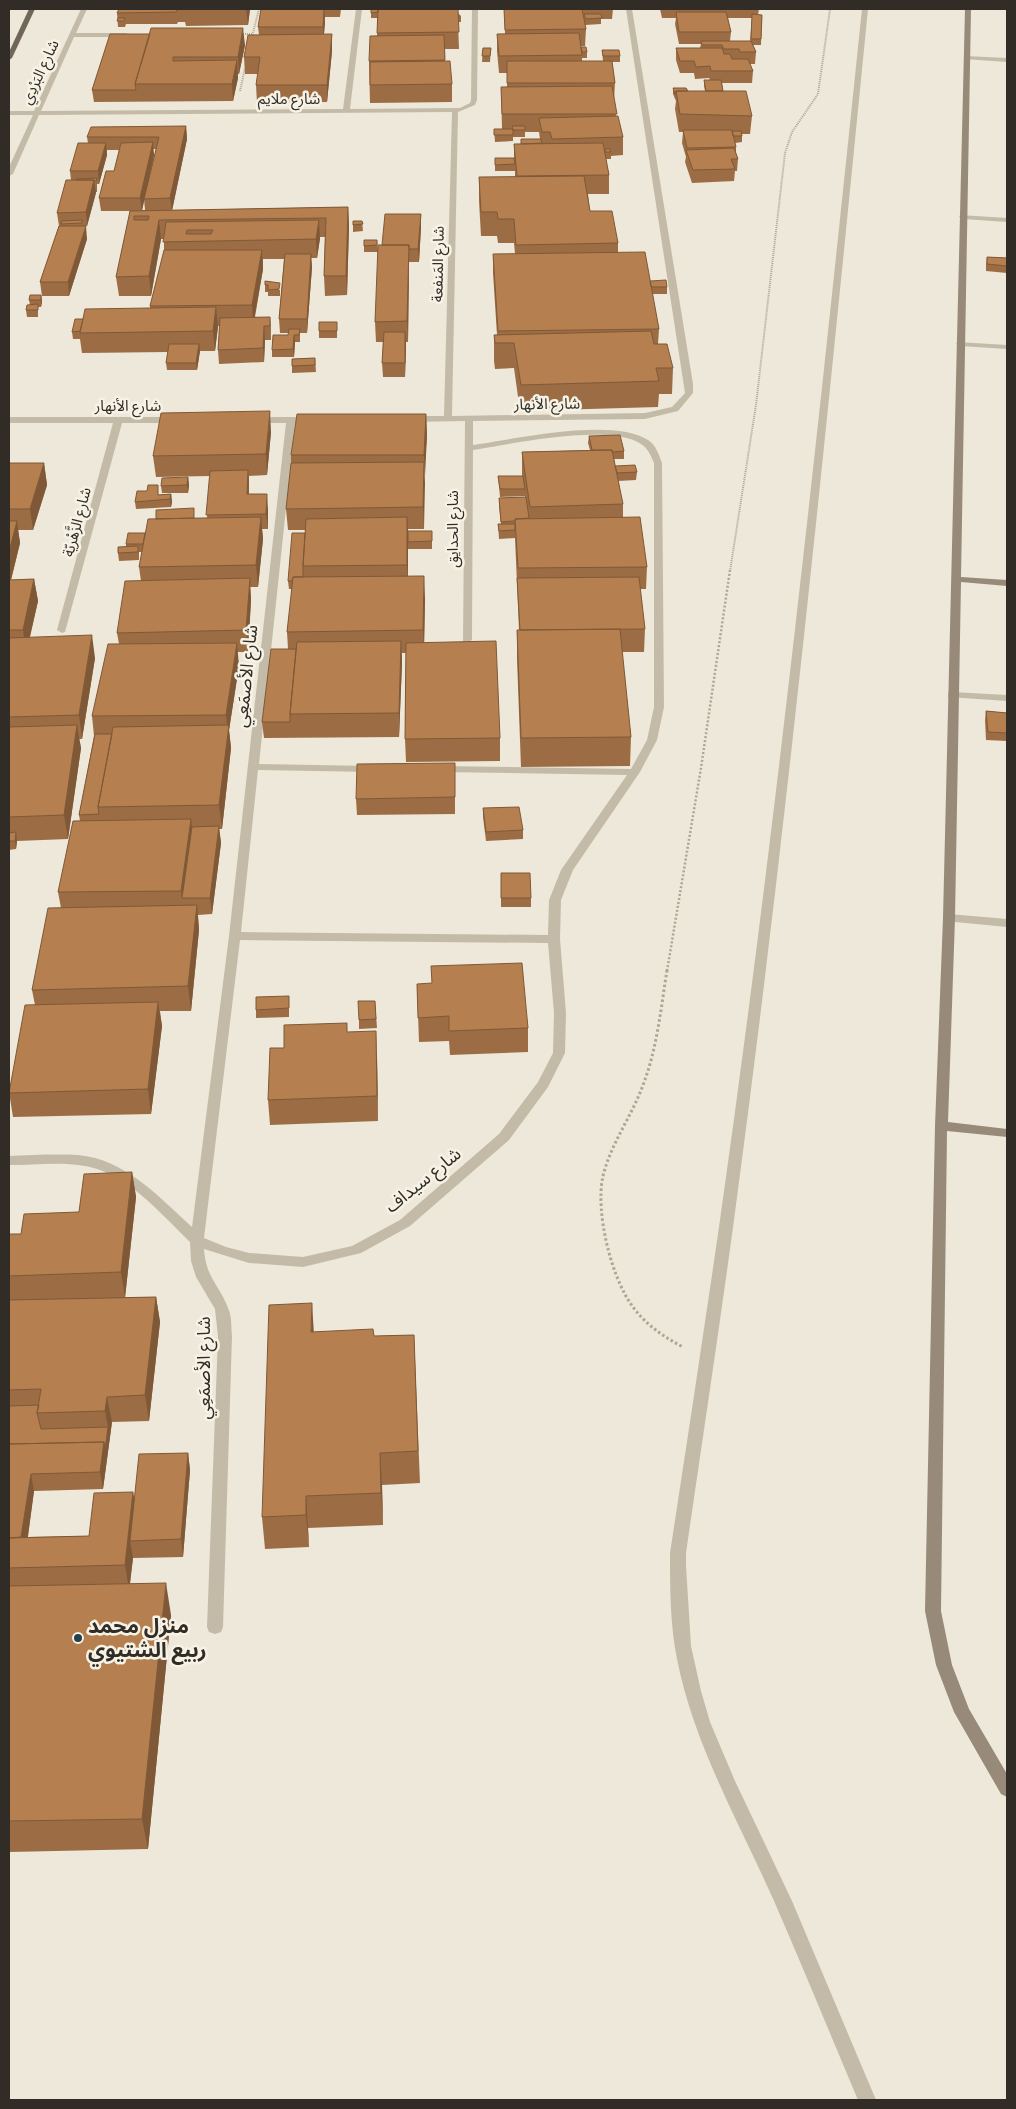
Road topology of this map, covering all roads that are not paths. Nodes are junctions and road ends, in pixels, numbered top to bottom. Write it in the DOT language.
graph roads {
  1 [pos="32,9"];
  2 [pos="84,9"];
  3 [pos="359,9"];
  4 [pos="475,9"];
  5 [pos="629,9"];
  6 [pos="865,9"];
  7 [pos="968,9"];
  8 [pos="71,35"];
  9 [pos="130,35"];
  10 [pos="9,58"];
  11 [pos="966,58"];
  12 [pos="1007,60"];
  13 [pos="455,110"];
  14 [pos="346,112"];
  15 [pos="9,113"];
  16 [pos="35,113"];
  17 [pos="9,174"];
  18 [pos="962,217"];
  19 [pos="1007,220"];
  20 [pos="960,344"];
  21 [pos="1007,347"];
  22 [pos="399,419"];
  23 [pos="448,419"];
  24 [pos="469,419"];
  25 [pos="9,420"];
  26 [pos="118,420"];
  27 [pos="185,420"];
  28 [pos="243,420"];
  29 [pos="291,420"];
  30 [pos="311,420"];
  31 [pos="468,448"];
  32 [pos="956,578"];
  33 [pos="1007,583"];
  34 [pos="62,630"];
  35 [pos="468,640"];
  36 [pos="952,695"];
  37 [pos="1007,698"];
  38 [pos="254,767"];
  39 [pos="381,769"];
  40 [pos="430,769"];
  41 [pos="635,772"];
  42 [pos="948,918"];
  43 [pos="1007,923"];
  44 [pos="235,936"];
  45 [pos="554,939"];
  46 [pos="941,1126"];
  47 [pos="1007,1132"];
  48 [pos="9,1160"];
  49 [pos="197,1240"];
  50 [pos="216,1627"];
  51 [pos="1007,1789"];
  52 [pos="867,2100"];
  1 -- 10 [label="main road"];
  2 -- 8 [label="street, شارع البَرْدِي"];
  3 -- 14 [label="street"];
  4 -- 13 [label="street"];
  5 -- 24 [label="street, شارع الأنهار"];
  6 -- 52 [label="street"];
  7 -- 11 [label="street"];
  8 -- 9 [label="street, شارع البَرْدِي"];
  8 -- 16 [label="street, شارع البَرْدِي"];
  11 -- 12 [label="street"];
  11 -- 18 [label="street"];
  13 -- 14 [label="street, شارع ملايم"];
  13 -- 23 [label="street, شارع المَنفعة"];
  14 -- 16 [label="street, شارع ملايم"];
  15 -- 16 [label="street, شارع ملايم"];
  16 -- 17 [label="street, شارع البَرْدِي"];
  18 -- 19 [label="street"];
  18 -- 20 [label="street"];
  20 -- 21 [label="street"];
  20 -- 32 [label="street"];
  22 -- 23 [label="street, شارع الأنهار"];
  23 -- 24 [label="street, شارع الأنهار"];
  24 -- 31 [label="street, شارع الحدايق"];
  25 -- 26 [label="street, شارع الأنهار"];
  26 -- 27 [label="street, شارع الأنهار"];
  26 -- 34 [label="street, شارع الزَّهْريّة"];
  28 -- 29 [label="street"];
  29 -- 30 [label="street"];
  29 -- 38 [label="street, شارع الأصمَعِي"];
  31 -- 35 [label="street, شارع الحدايق"];
  31 -- 41 [label="street, شارع سيداف"];
  32 -- 33 [label="street"];
  32 -- 36 [label="street"];
  36 -- 37 [label="street"];
  36 -- 42 [label="street"];
  38 -- 39 [label="street"];
  38 -- 44 [label="street, شارع الأصمَعِي"];
  40 -- 41 [label="street"];
  41 -- 45 [label="street, شارع سيداف"];
  42 -- 43 [label="street"];
  42 -- 46 [label="street"];
  44 -- 45 [label="street"];
  44 -- 49 [label="street, شارع الأصمَعِي"];
  45 -- 49 [label="street, شارع سيداف"];
  46 -- 47 [label="street"];
  46 -- 51 [label="street"];
  48 -- 49 [label="street, شارع سيداف"];
  49 -- 50 [label="street, شارع الأصمَعِي"];
}
